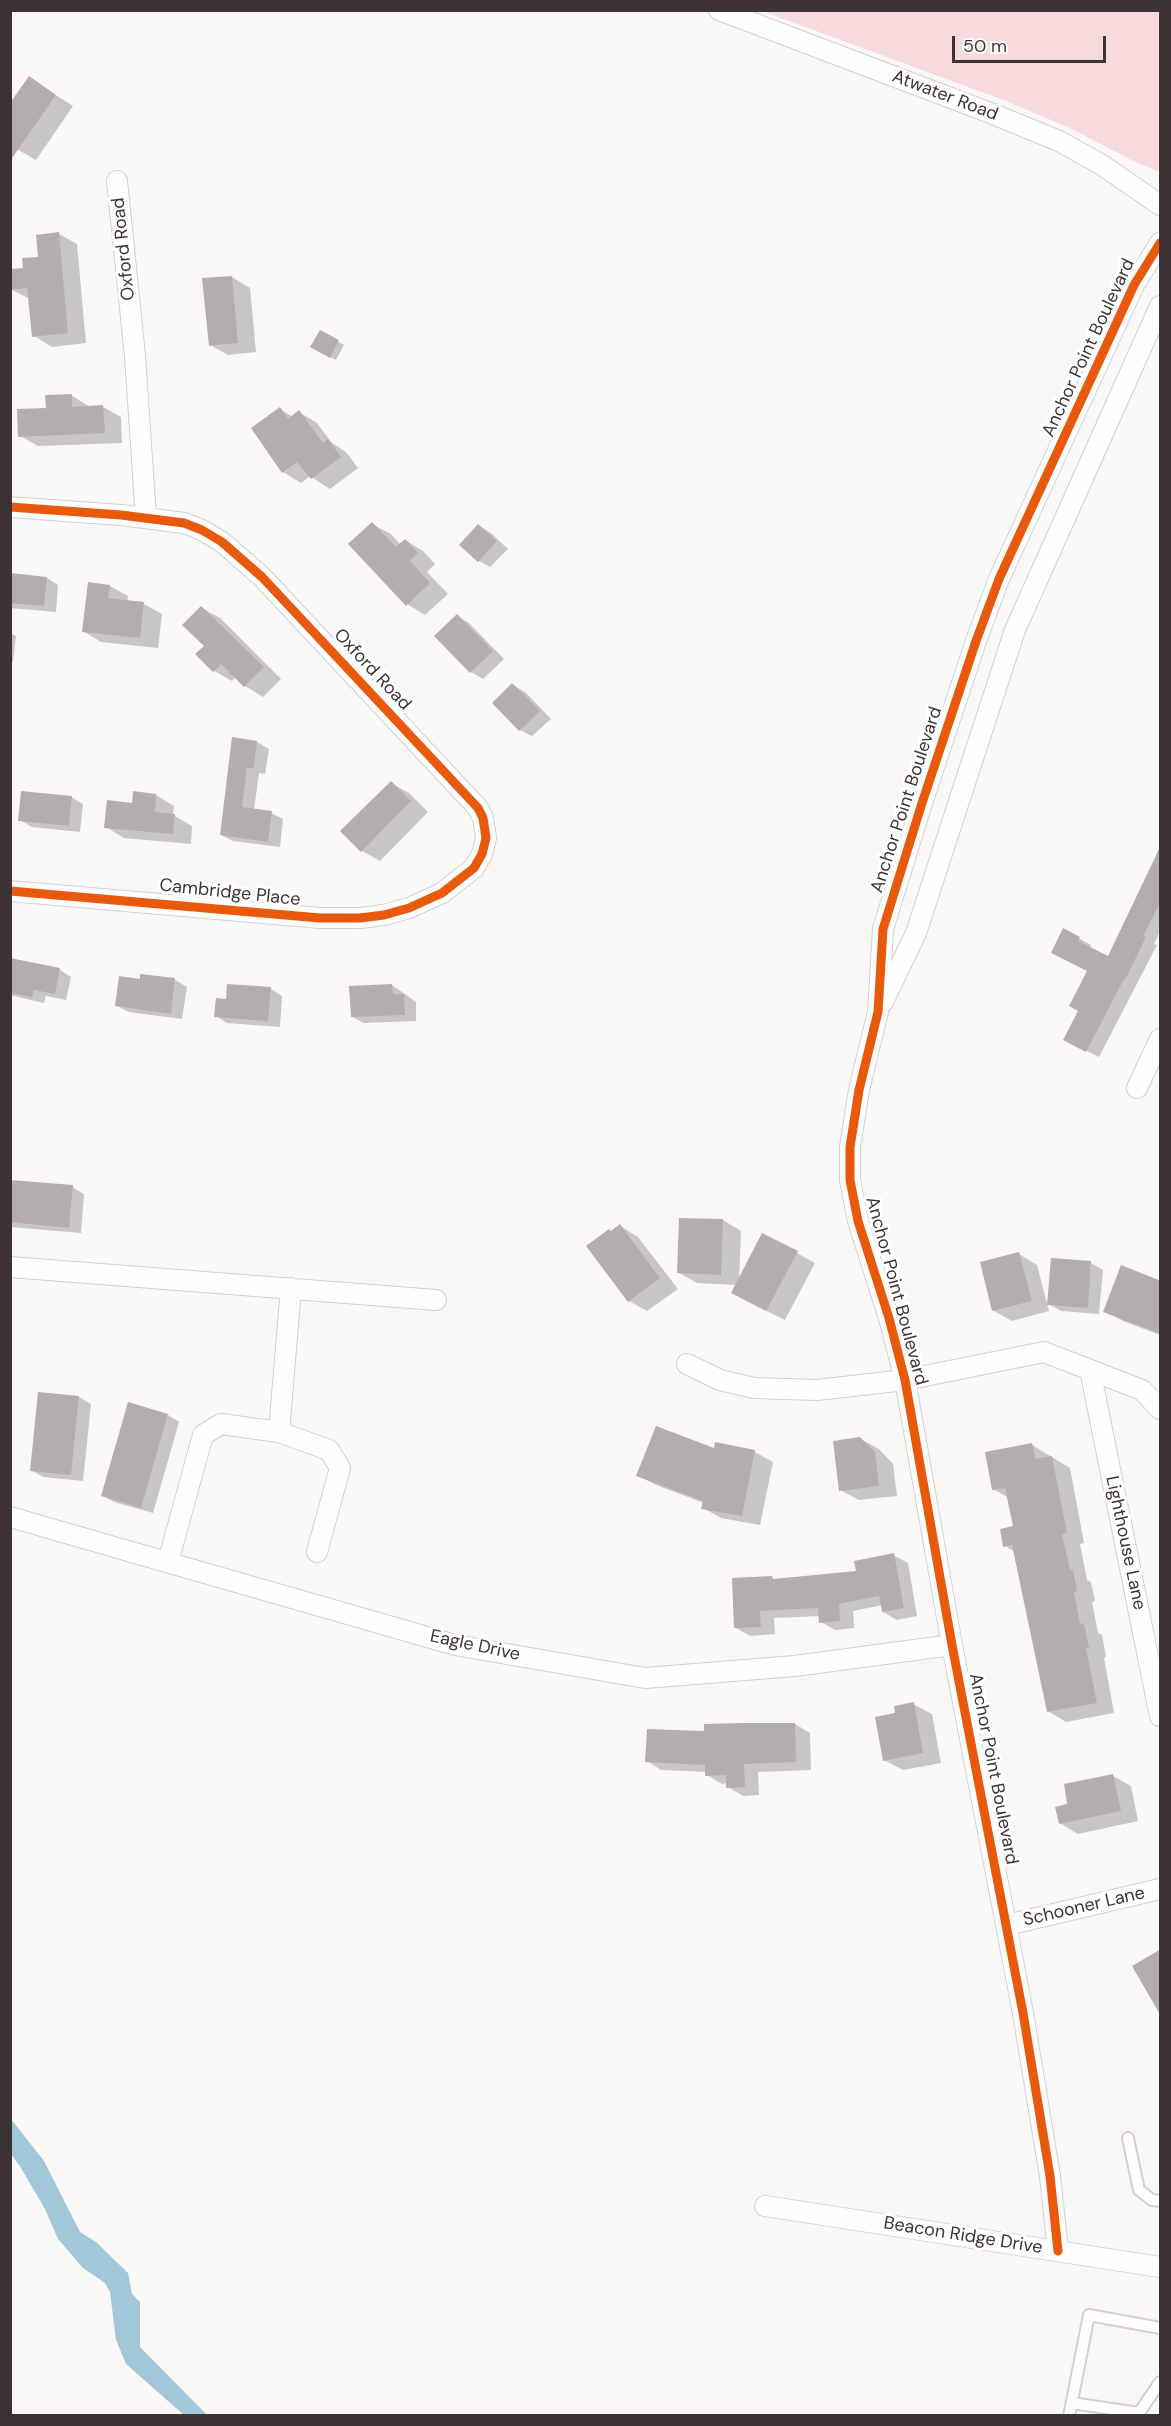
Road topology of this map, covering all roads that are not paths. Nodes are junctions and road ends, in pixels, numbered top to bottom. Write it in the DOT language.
graph roads {
  1 [pos="719,10"];
  2 [pos="117,181"];
  3 [pos="1161,205"];
  4 [pos="1161,243"];
  5 [pos="1161,306"];
  6 [pos="10,507"];
  7 [pos="146,518"];
  8 [pos="10,891"];
  9 [pos="442,893"];
  10 [pos="878,1012"];
  11 [pos="1161,1039"];
  12 [pos="1137,1088"];
  13 [pos="10,1267"];
  14 [pos="291,1288"];
  15 [pos="436,1300"];
  16 [pos="687,1364"];
  17 [pos="1090,1370"];
  18 [pos="905,1380"];
  19 [pos="1161,1409"];
  20 [pos="279,1432"];
  21 [pos="10,1517"];
  22 [pos="317,1552"];
  23 [pos="168,1562"];
  24 [pos="952,1645"];
  25 [pos="1161,1716"];
  26 [pos="1161,1889"];
  27 [pos="1006,1925"];
  28 [pos="1128,2138"];
  29 [pos="1161,2201"];
  30 [pos="765,2206"];
  31 [pos="1058,2251"];
  32 [pos="1161,2267"];
  33 [pos="1161,2328"];
  34 [pos="1161,2382"];
  35 [pos="1072,2403"];
  36 [pos="1139,2413"];
  37 [pos="1070,2415"];
  38 [pos="1152,2415"];
  1 -- 3 [label="street, Atwater Road"];
  2 -- 7 [label="street, Oxford Road"];
  4 -- 10 [label="street, Anchor Point Boulevard"];
  5 -- 10 [label="street, Anchor Point Boulevard"];
  6 -- 7 [label="street"];
  7 -- 9 [label="street, Oxford Road"];
  8 -- 9 [label="street, Cambridge Place"];
  10 -- 18 [label="street, Anchor Point Boulevard"];
  11 -- 12 [label="street"];
  13 -- 14 [label="street"];
  14 -- 15 [label="street"];
  14 -- 20 [label="street"];
  16 -- 18 [label="street"];
  17 -- 18 [label="street"];
  17 -- 19 [label="street"];
  17 -- 25 [label="street, Lighthouse Lane"];
  18 -- 24 [label="street, Anchor Point Boulevard"];
  20 -- 22 [label="street"];
  20 -- 23 [label="street"];
  21 -- 23 [label="street, Eagle Drive"];
  23 -- 24 [label="street, Eagle Drive"];
  24 -- 27 [label="street, Anchor Point Boulevard"];
  26 -- 27 [label="street, Schooner Lane"];
  27 -- 31 [label="street, Anchor Point Boulevard"];
  28 -- 29 [label="lane"];
  30 -- 31 [label="street, Beacon Ridge Drive"];
  31 -- 32 [label="street, Beacon Ridge Drive"];
  33 -- 35 [label="lane"];
  34 -- 36 [label="lane"];
  35 -- 36 [label="lane"];
  35 -- 37 [label="lane"];
  36 -- 38 [label="lane"];
}
